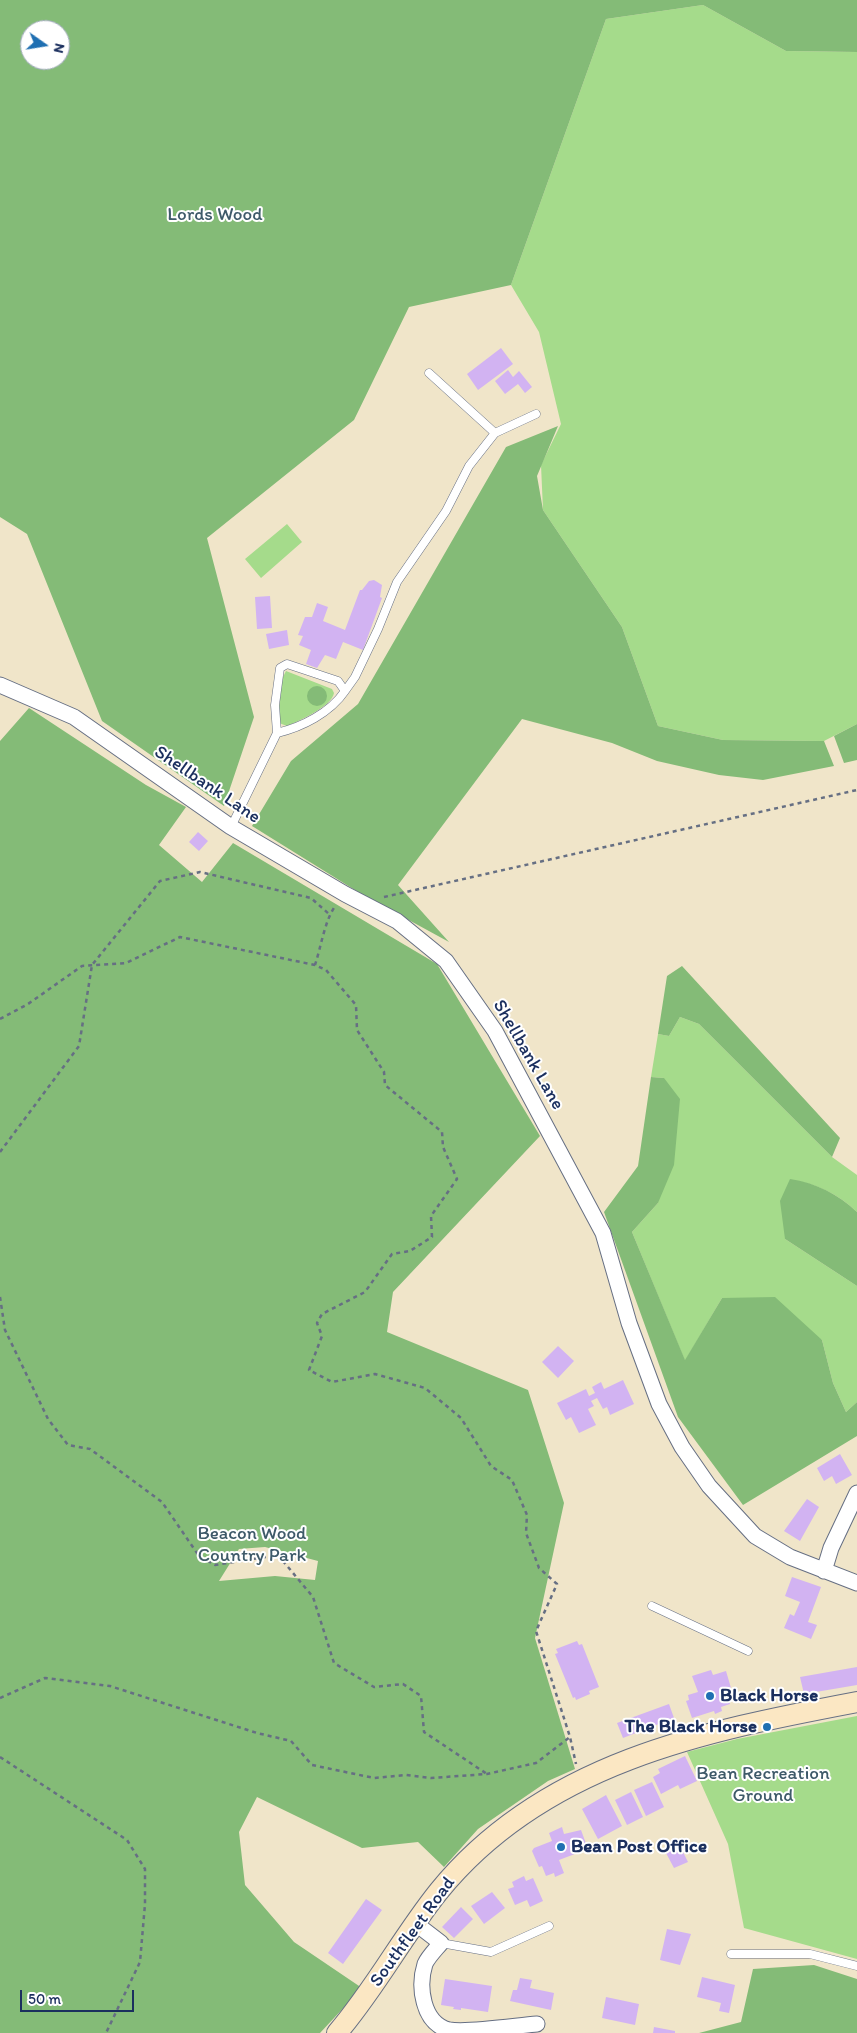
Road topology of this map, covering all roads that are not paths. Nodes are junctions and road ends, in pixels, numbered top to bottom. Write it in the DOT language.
graph roads {
  1 [pos="429,373"];
  2 [pos="536,414"];
  3 [pos="495,433"];
  4 [pos="0,685"];
  5 [pos="345,691"];
  6 [pos="277,733"];
  7 [pos="231,827"];
  8 [pos="857,1493"];
  9 [pos="824,1571"];
  10 [pos="857,1583"];
  11 [pos="652,1606"];
  12 [pos="748,1650"];
  13 [pos="857,1702"];
  14 [pos="415,1923"];
  15 [pos="549,1926"];
  16 [pos="441,1943"];
  17 [pos="732,1954"];
  18 [pos="857,1966"];
  19 [pos="537,2024"];
  20 [pos="337,2033"];
  1 -- 3 [label="lane"];
  2 -- 3 [label="lane"];
  3 -- 5 [label="lane"];
  4 -- 7 [label="street, Shellbank Lane"];
  5 -- 6 [label="lane"];
  5 -- 6 [label="lane"];
  6 -- 7 [label="lane"];
  7 -- 9 [label="street, Shellbank Lane"];
  8 -- 9 [label="street"];
  9 -- 10 [label="street, Shellbank Lane"];
  11 -- 12 [label="lane"];
  13 -- 14 [label="main road, Southfleet Road"];
  14 -- 16 [label="street"];
  14 -- 20 [label="main road, Southfleet Road"];
  15 -- 16 [label="lane"];
  16 -- 19 [label="street"];
  17 -- 18 [label="lane"];
}
